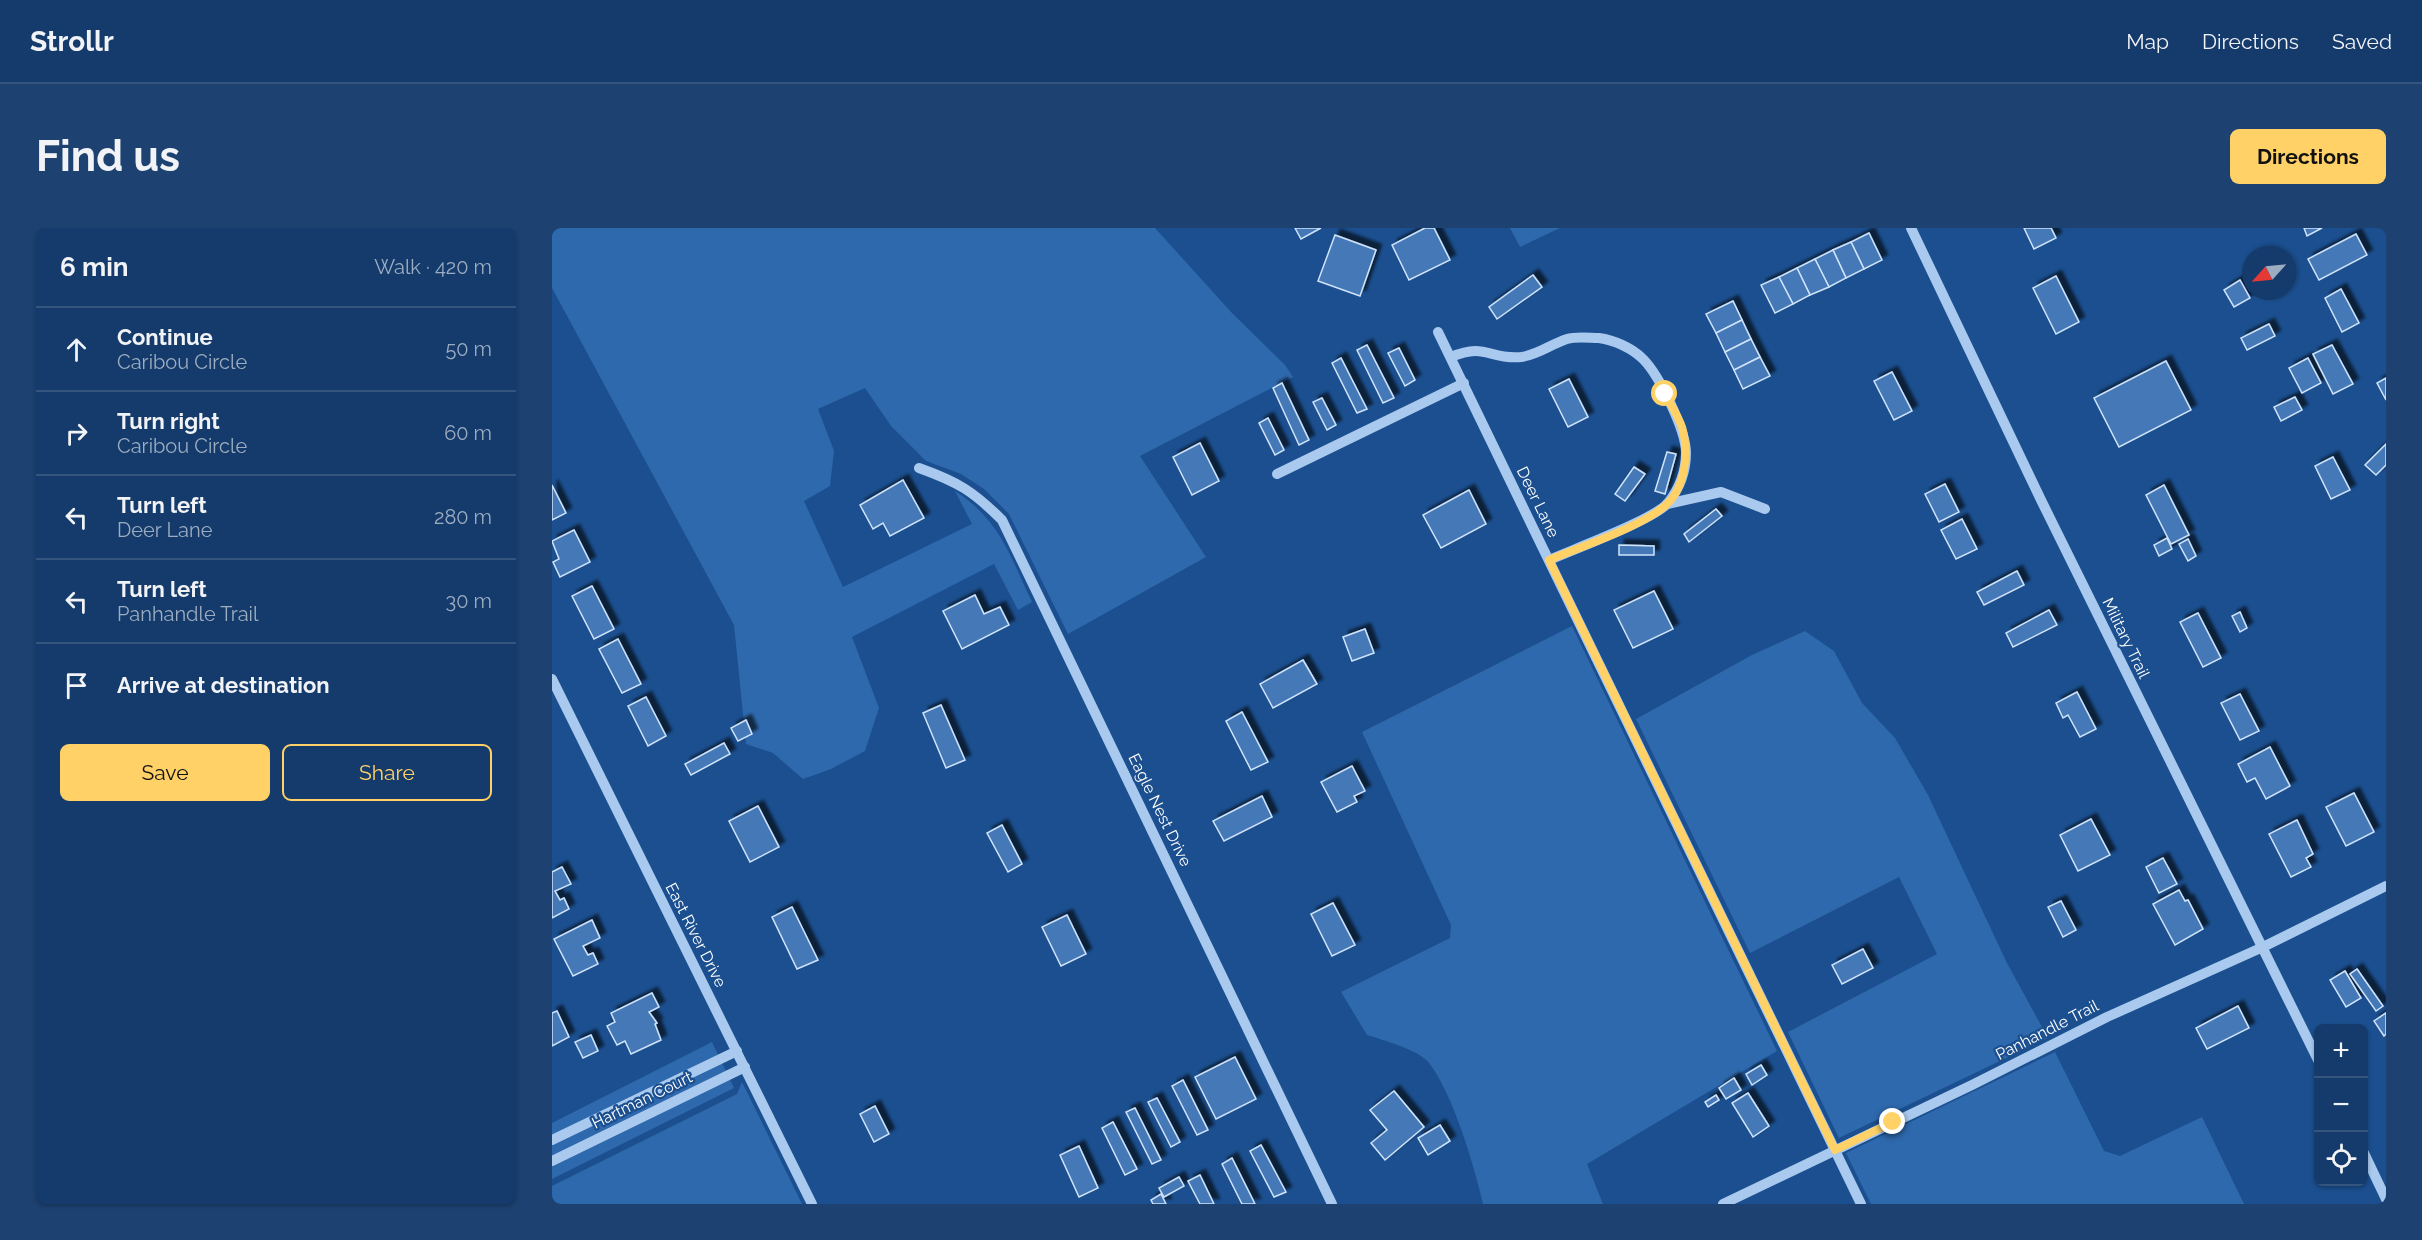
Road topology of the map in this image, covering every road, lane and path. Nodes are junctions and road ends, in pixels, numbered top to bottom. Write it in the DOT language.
graph roads {
  1 [pos="1911,228"];
  2 [pos="1438,332"];
  3 [pos="1451,357"];
  4 [pos="1464,383"];
  5 [pos="919,468"];
  6 [pos="1277,474"];
  7 [pos="1667,504"];
  8 [pos="1765,509"];
  9 [pos="1549,560"];
  10 [pos="552,679"];
  11 [pos="2386,886"];
  12 [pos="2263,947"];
  13 [pos="2314,1050"];
  14 [pos="737,1051"];
  15 [pos="745,1067"];
  16 [pos="552,1140"];
  17 [pos="1835,1150"];
  18 [pos="552,1161"];
  19 [pos="2368,1161"];
  20 [pos="2386,1199"];
  21 [pos="812,1204"];
  22 [pos="1332,1204"];
  23 [pos="1723,1204"];
  24 [pos="1861,1204"];
  1 -- 12 [label="street, Military Trail"];
  2 -- 3 [label="street, Deer Lane"];
  3 -- 4 [label="street, Deer Lane"];
  3 -- 7 [label="street"];
  4 -- 6 [label="street"];
  4 -- 9 [label="street, Deer Lane"];
  5 -- 22 [label="street, Eagle Nest Drive"];
  7 -- 8 [label="street"];
  7 -- 9 [label="street"];
  9 -- 17 [label="street, Deer Lane"];
  10 -- 14 [label="street, East River Drive"];
  11 -- 12 [label="street, Panhandle Trail"];
  12 -- 13 [label="street, Military Trail"];
  12 -- 17 [label="street, Panhandle Trail"];
  14 -- 15 [label="street, East River Drive"];
  14 -- 16 [label="street, Hartman Court"];
  15 -- 18 [label="street, Hartman Court"];
  15 -- 21 [label="street, East River Drive"];
  17 -- 23 [label="street, Panhandle Trail"];
  17 -- 24 [label="street, Deer Lane"];
  19 -- 20 [label="street"];
}
